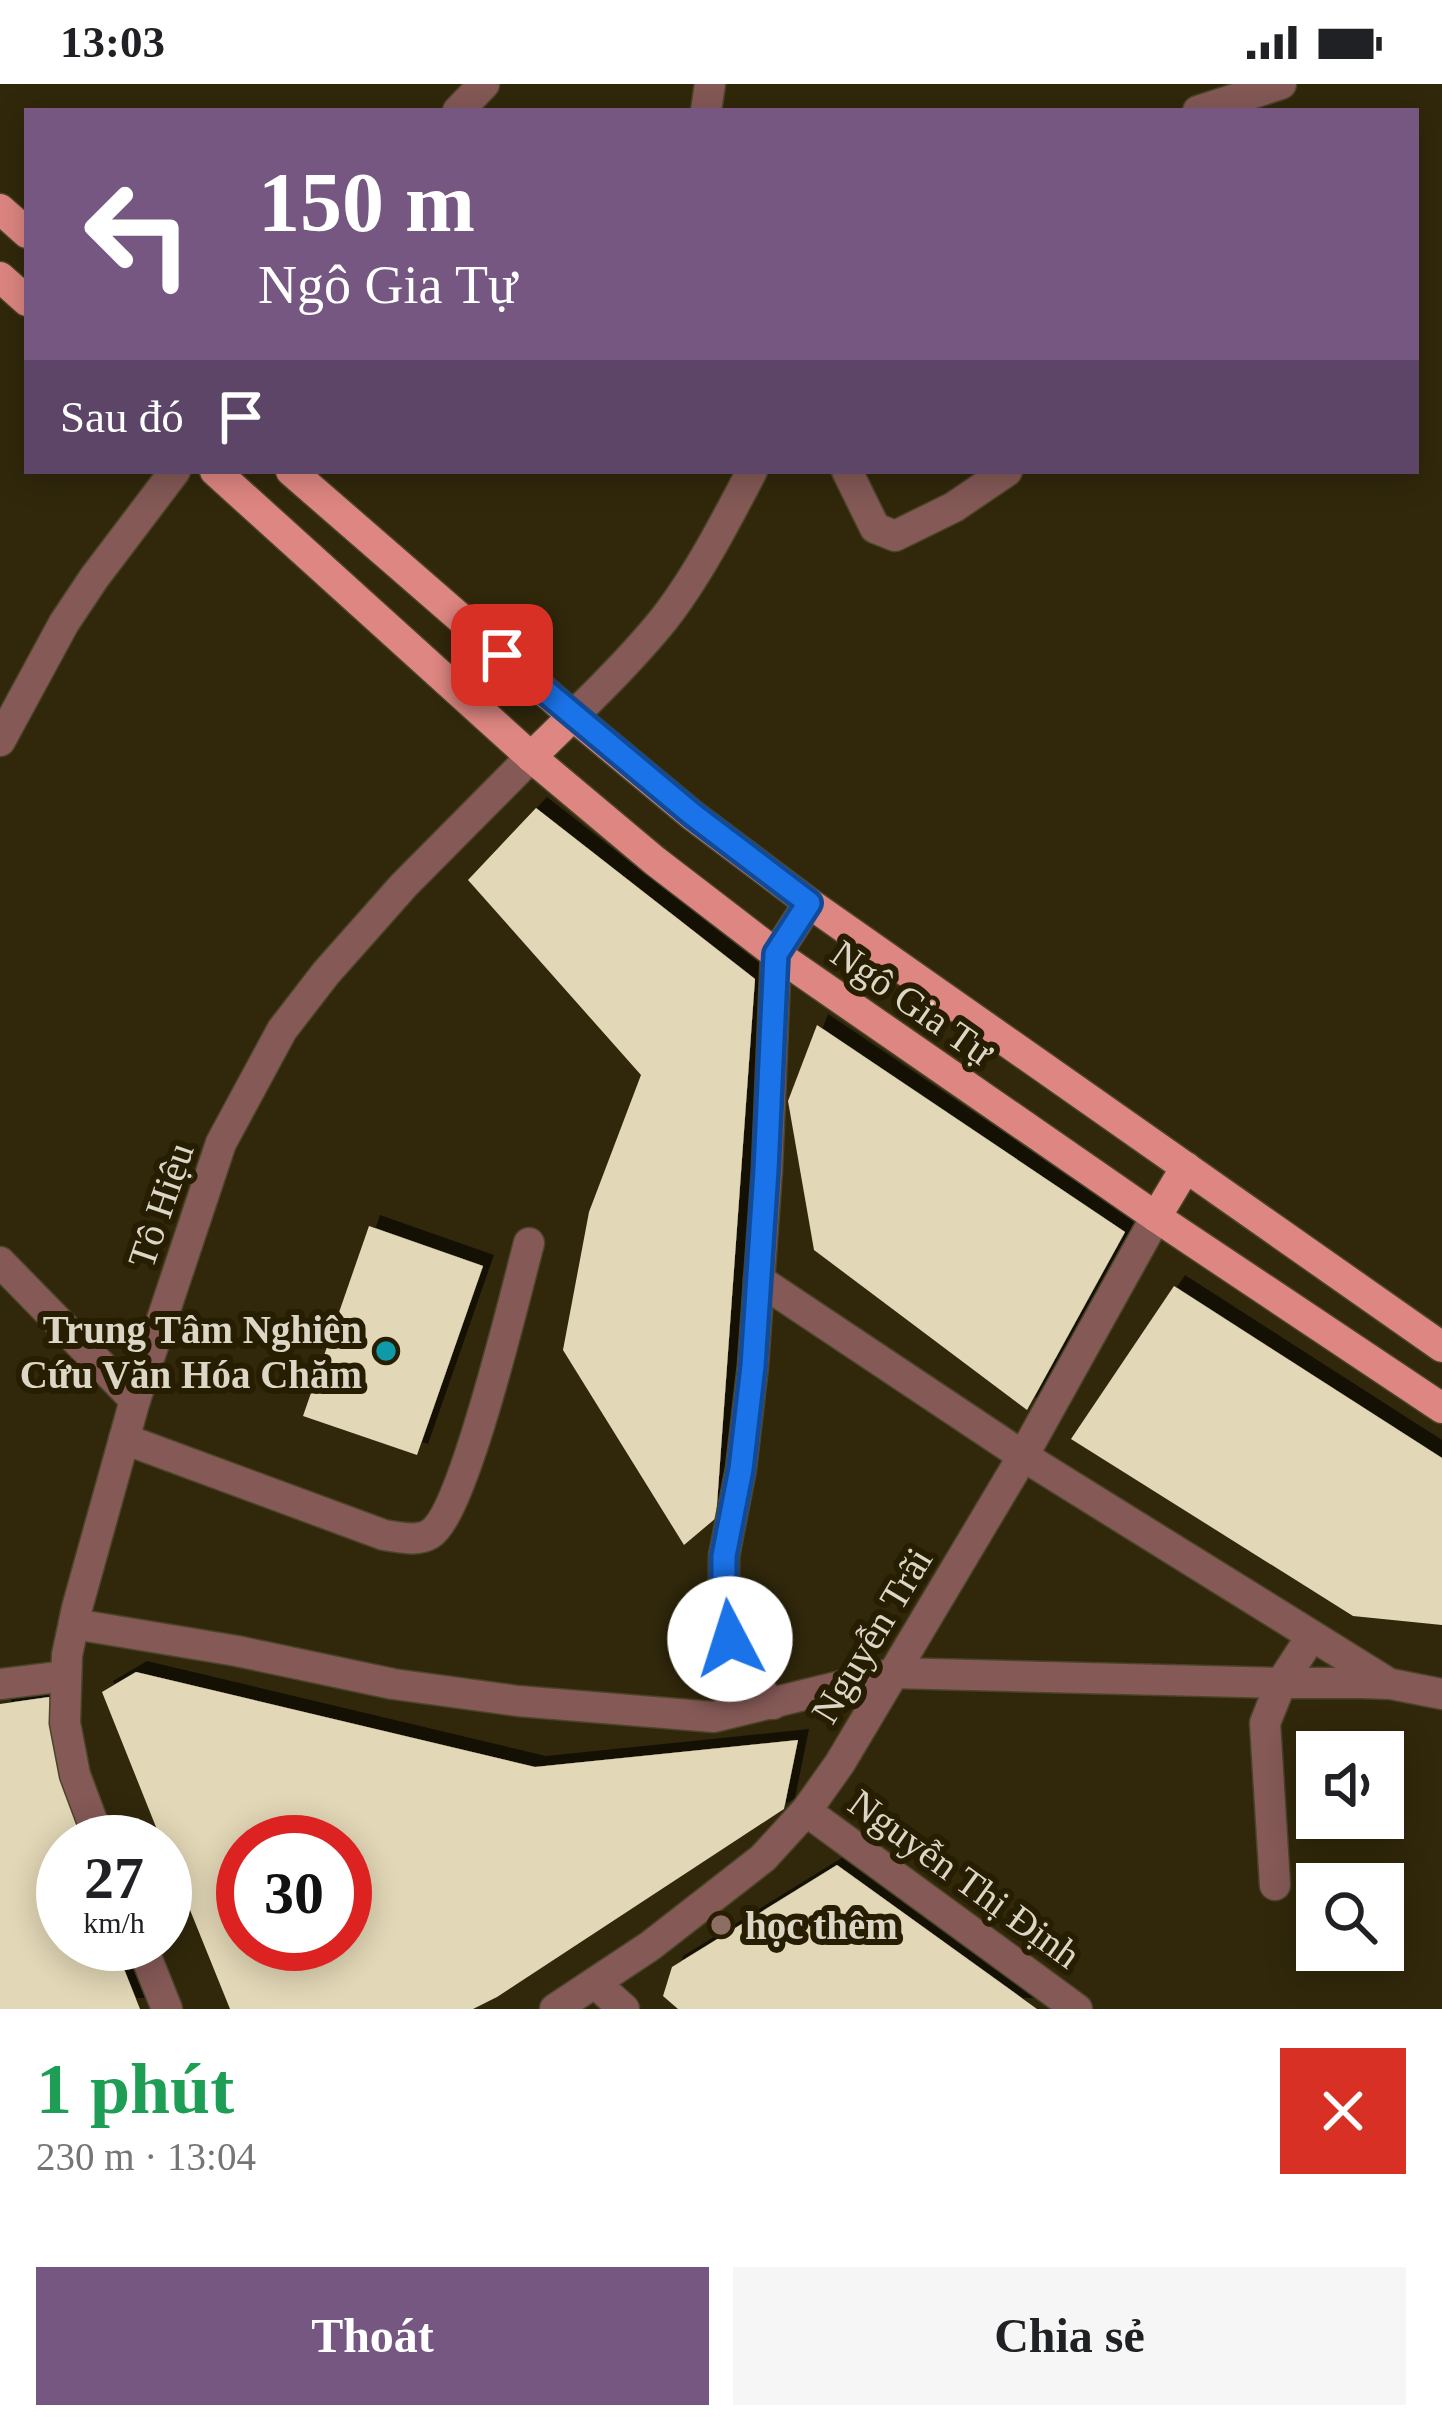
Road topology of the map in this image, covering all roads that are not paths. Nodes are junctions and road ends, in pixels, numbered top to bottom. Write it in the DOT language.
graph roads {
  1 [pos="484,84"];
  2 [pos="1281,84"];
  3 [pos="461,108"];
  4 [pos="1207,108"];
  5 [pos="0,208"];
  6 [pos="24,230"];
  7 [pos="0,277"];
  8 [pos="24,298"];
  9 [pos="174,474"];
  10 [pos="217,474"];
  11 [pos="294,474"];
  12 [pos="750,474"];
  13 [pos="848,474"];
  14 [pos="1002,474"];
  15 [pos="572,716"];
  16 [pos="0,741"];
  17 [pos="531,757"];
  18 [pos="809,903"];
  19 [pos="776,954"];
  20 [pos="1186,1167"];
  21 [pos="1156,1217"];
  22 [pos="529,1243"];
  23 [pos="0,1262"];
  24 [pos="759,1280"];
  25 [pos="1442,1347"];
  26 [pos="135,1400"];
  27 [pos="1442,1408"];
  28 [pos="124,1439"];
  29 [pos="1023,1456"];
  30 [pos="74,1624"];
  31 [pos="1311,1637"];
  32 [pos="894,1673"];
  33 [pos="66,1676"];
  34 [pos="1281,1683"];
  35 [pos="0,1684"];
  36 [pos="1390,1684"];
  37 [pos="1442,1694"];
  38 [pos="773,1704"];
  39 [pos="806,1811"];
  40 [pos="90,1815"];
  41 [pos="1275,1885"];
  42 [pos="152,1971"];
  43 [pos="596,1983"];
  44 [pos="167,2009"];
  45 [pos="555,2009"];
  46 [pos="623,2009"];
  47 [pos="1077,2009"];
  1 -- 3 [label="street"];
  2 -- 4 [label="street"];
  5 -- 6 [label="main road"];
  7 -- 8 [label="main road"];
  9 -- 16 [label="street"];
  10 -- 17 [label="main road, Ngô Gia Tự"];
  11 -- 15 [label="main road, Ngô Gia Tự"];
  12 -- 15 [label="street"];
  13 -- 14 [label="street"];
  15 -- 17 [label="main road"];
  15 -- 18 [label="main road, Ngô Gia Tự"];
  17 -- 19 [label="main road, Ngô Gia Tự"];
  17 -- 26 [label="street, Tô Hiệu"];
  18 -- 19 [label="main road"];
  18 -- 20 [label="main road, Ngô Gia Tự"];
  19 -- 21 [label="main road, Ngô Gia Tự"];
  19 -- 24 [label="street"];
  20 -- 21 [label="main road"];
  20 -- 25 [label="main road, Ngô Gia Tự"];
  21 -- 27 [label="main road, Ngô Gia Tự"];
  21 -- 29 [label="street, Nguyễn Trãi"];
  22 -- 28 [label="street"];
  23 -- 26 [label="street"];
  24 -- 29 [label="street"];
  24 -- 38 [label="street"];
  26 -- 28 [label="street, Tô Hiệu"];
  28 -- 30 [label="street, Tô Hiệu"];
  29 -- 31 [label="street"];
  29 -- 32 [label="street, Nguyễn Trãi"];
  30 -- 33 [label="street, Tô Hiệu"];
  30 -- 38 [label="street"];
  31 -- 34 [label="street"];
  31 -- 36 [label="street"];
  32 -- 34 [label="street"];
  32 -- 38 [label="street"];
  32 -- 39 [label="street, Nguyễn Trãi"];
  33 -- 35 [label="street"];
  33 -- 40 [label="street, Tô Hiệu"];
  34 -- 36 [label="street"];
  34 -- 41 [label="street"];
  36 -- 37 [label="street"];
  39 -- 43 [label="street, Nguyễn Trãi"];
  39 -- 47 [label="street, Nguyễn Thị Định"];
  42 -- 44 [label="street"];
  43 -- 45 [label="street, Nguyễn Trãi"];
  43 -- 46 [label="street"];
}
